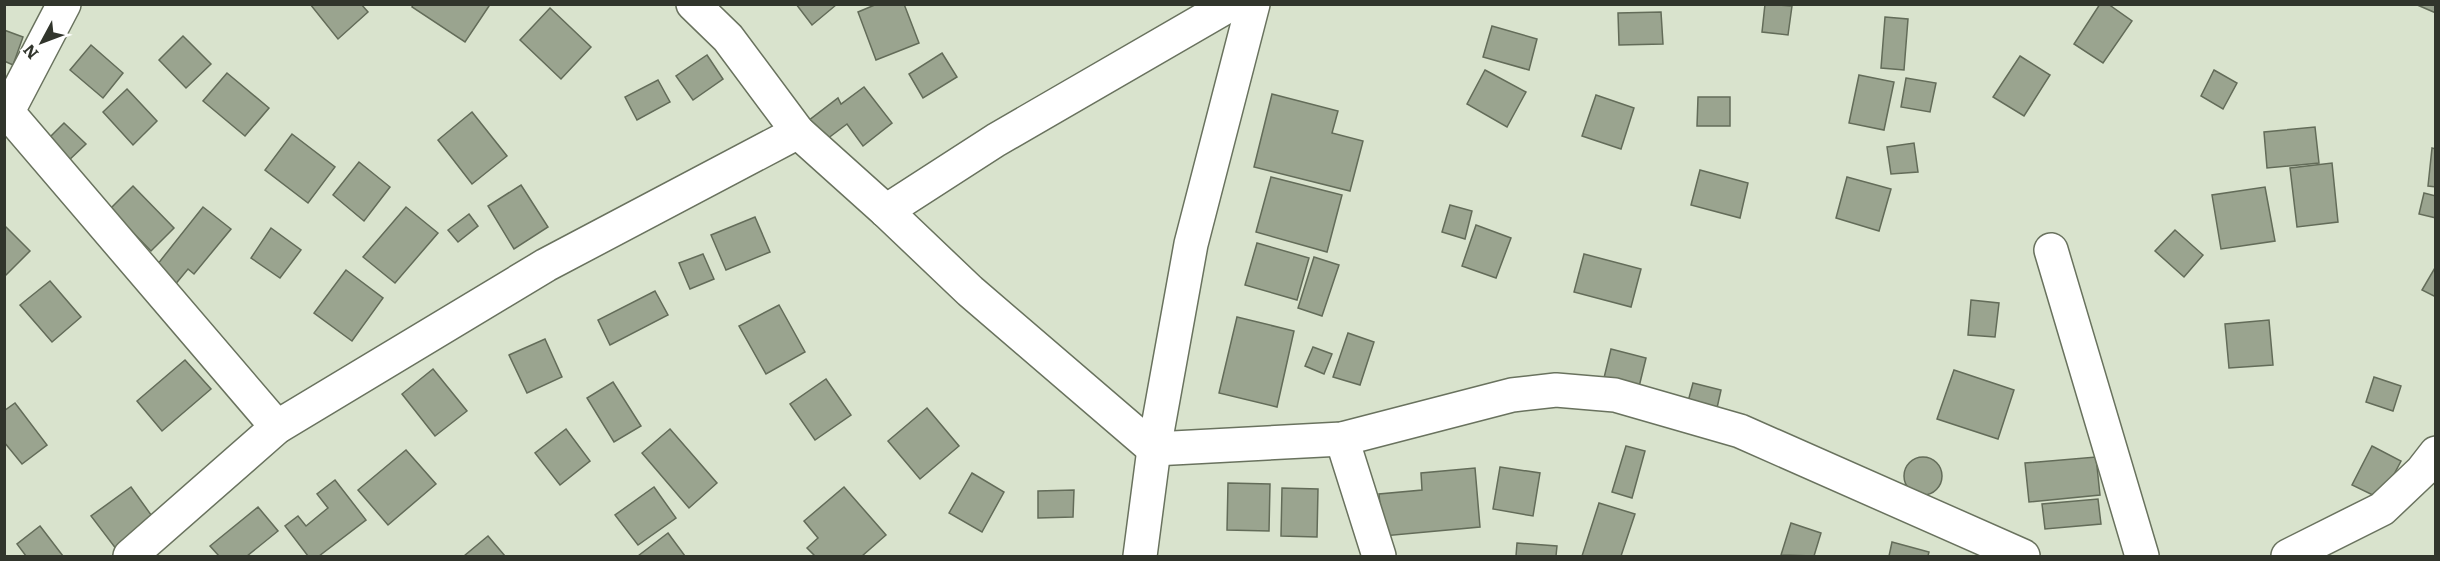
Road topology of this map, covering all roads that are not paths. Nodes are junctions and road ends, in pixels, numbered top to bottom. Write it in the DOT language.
graph roads {
  1 [pos="64,4"];
  2 [pos="693,4"];
  3 [pos="1231,4"];
  4 [pos="1253,4"];
  5 [pos="6,110"];
  6 [pos="798,132"];
  7 [pos="886,211"];
  8 [pos="2051,250"];
  9 [pos="277,428"];
  10 [pos="1341,439"];
  11 [pos="1154,449"];
  12 [pos="2436,453"];
  13 [pos="130,556"];
  14 [pos="1140,556"];
  15 [pos="1379,556"];
  16 [pos="2023,556"];
  17 [pos="2142,556"];
  18 [pos="2288,556"];
  1 -- 5 [label="street"];
  2 -- 6 [label="street"];
  3 -- 7 [label="street"];
  4 -- 11 [label="street"];
  5 -- 9 [label="street"];
  6 -- 7 [label="street"];
  6 -- 9 [label="street"];
  7 -- 11 [label="street"];
  8 -- 17 [label="street"];
  9 -- 13 [label="street"];
  10 -- 11 [label="street"];
  10 -- 15 [label="street"];
  10 -- 16 [label="street"];
  11 -- 14 [label="street"];
  12 -- 18 [label="street"];
}
